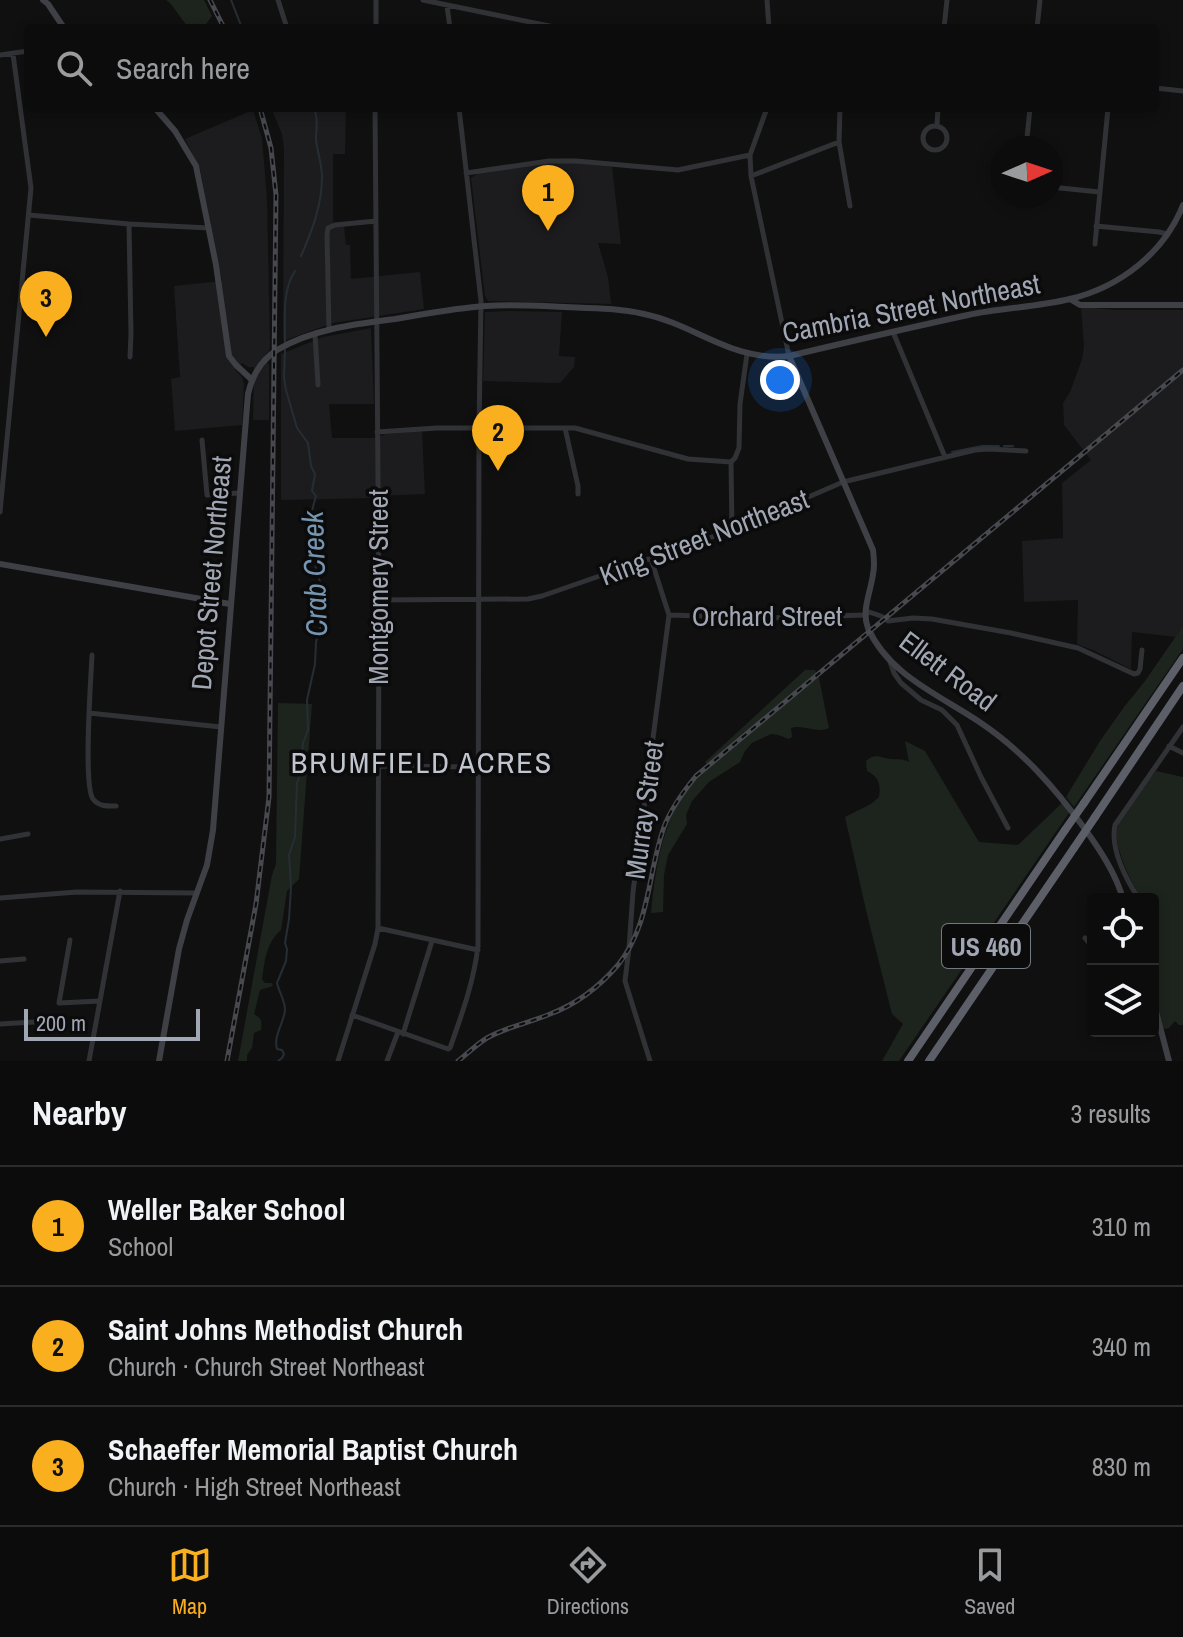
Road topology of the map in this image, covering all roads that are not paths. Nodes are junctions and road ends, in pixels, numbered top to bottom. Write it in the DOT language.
graph roads {
  1 [pos="43,0"];
  2 [pos="278,0"];
  3 [pos="376,0"];
  4 [pos="423,0"];
  5 [pos="767,0"];
  6 [pos="947,0"];
  7 [pos="1040,0"];
  8 [pos="447,6"];
  9 [pos="61,24"];
  10 [pos="286,24"];
  11 [pos="376,24"];
  12 [pos="449,24"];
  13 [pos="539,24"];
  14 [pos="769,24"];
  15 [pos="944,24"];
  16 [pos="1037,24"];
  17 [pos="24,52"];
  18 [pos="13,54"];
  19 [pos="0,55"];
  20 [pos="1159,88"];
  21 [pos="1183,91"];
  22 [pos="163,112"];
  23 [pos="375,112"];
  24 [pos="459,112"];
  25 [pos="766,112"];
  26 [pos="840,112"];
  27 [pos="938,112"];
  28 [pos="1030,112"];
  29 [pos="1108,112"];
  30 [pos="937,125"];
  31 [pos="1027,136"];
  32 [pos="839,142"];
  33 [pos="750,155"];
  34 [pos="466,173"];
  35 [pos="751,176"];
  36 [pos="1063,188"];
  37 [pos="1099,192"];
  38 [pos="1183,205"];
  39 [pos="850,206"];
  40 [pos="29,215"];
  41 [pos="376,221"];
  42 [pos="129,224"];
  43 [pos="1096,226"];
  44 [pos="209,228"];
  45 [pos="1167,234"];
  46 [pos="1095,244"];
  47 [pos="1070,299"];
  48 [pos="1183,302"];
  49 [pos="481,307"];
  50 [pos="376,321"];
  51 [pos="329,330"];
  52 [pos="893,332"];
  53 [pos="315,334"];
  54 [pos="747,354"];
  55 [pos="789,356"];
  56 [pos="130,357"];
  57 [pos="251,379"];
  58 [pos="318,385"];
  59 [pos="479,428"];
  60 [pos="565,428"];
  61 [pos="377,432"];
  62 [pos="202,440"];
  63 [pos="1026,451"];
  64 [pos="945,457"];
  65 [pos="731,462"];
  66 [pos="843,482"];
  67 [pos="239,493"];
  68 [pos="578,494"];
  69 [pos="0,512"];
  70 [pos="732,530"];
  71 [pos="651,559"];
  72 [pos="0,564"];
  73 [pos="479,599"];
  74 [pos="379,600"];
  75 [pos="230,604"];
  76 [pos="866,613"];
  77 [pos="669,615"];
  78 [pos="1142,650"];
  79 [pos="92,655"];
  80 [pos="1183,658"];
  81 [pos="890,662"];
  82 [pos="1183,686"];
  83 [pos="89,713"];
  84 [pos="221,727"];
  85 [pos="1183,727"];
  86 [pos="1169,746"];
  87 [pos="1183,753"];
  88 [pos="378,766"];
  89 [pos="479,767"];
  90 [pos="116,806"];
  91 [pos="1008,828"];
  92 [pos="28,834"];
  93 [pos="0,839"];
  94 [pos="120,891"];
  95 [pos="197,893"];
  96 [pos="1120,893"];
  97 [pos="1135,893"];
  98 [pos="0,898"];
  99 [pos="378,928"];
  100 [pos="1085,938"];
  101 [pos="70,940"];
  102 [pos="1087,940"];
  103 [pos="432,941"];
  104 [pos="478,950"];
  105 [pos="24,959"];
  106 [pos="0,961"];
  107 [pos="100,1001"];
  108 [pos="352,1015"];
  109 [pos="34,1022"];
  110 [pos="0,1024"];
  111 [pos="1159,1024"];
  112 [pos="400,1033"];
  113 [pos="89,1061"];
  114 [pos="159,1061"];
  115 [pos="338,1061"];
  116 [pos="387,1061"];
  117 [pos="650,1061"];
  118 [pos="908,1061"];
  119 [pos="929,1061"];
  120 [pos="1169,1061"];
  1 -- 9 [label="main road"];
  2 -- 10 [label="street"];
  3 -- 11 [label="street"];
  4 -- 8 [label="street"];
  5 -- 14 [label="street"];
  6 -- 15 [label="street"];
  7 -- 16 [label="street"];
  8 -- 12 [label="street"];
  8 -- 13 [label="street"];
  17 -- 18 [label="street"];
  18 -- 19 [label="street"];
  18 -- 40 [label="street"];
  20 -- 21 [label="street"];
  22 -- 44 [label="main road"];
  23 -- 41 [label="street, Montgomery Street"];
  24 -- 34 [label="street"];
  25 -- 33 [label="street"];
  26 -- 32 [label="street"];
  27 -- 30 [label="street"];
  28 -- 31 [label="street"];
  29 -- 37 [label="street"];
  30 -- 30 [label="street"];
  32 -- 35 [label="street"];
  32 -- 39 [label="street"];
  33 -- 34 [label="street"];
  33 -- 35 [label="street"];
  34 -- 49 [label="street"];
  35 -- 55 [label="street"];
  36 -- 37 [label="street"];
  37 -- 43 [label="street"];
  38 -- 45 [label="main road, Cambria Street Northeast"];
  40 -- 42 [label="street"];
  40 -- 69 [label="street"];
  41 -- 50 [label="street, Montgomery Street"];
  41 -- 51 [label="street"];
  42 -- 44 [label="street"];
  42 -- 56 [label="street"];
  43 -- 45 [label="street"];
  43 -- 46 [label="street"];
  44 -- 57 [label="main road"];
  45 -- 47 [label="main road, Cambria Street Northeast"];
  47 -- 48 [label="main road"];
  47 -- 52 [label="main road, Cambria Street Northeast"];
  49 -- 50 [label="main road, Cambria Street Northeast"];
  49 -- 54 [label="main road, Cambria Street Northeast"];
  49 -- 59 [label="street"];
  50 -- 51 [label="main road, Cambria Street Northeast"];
  50 -- 61 [label="street, Montgomery Street"];
  51 -- 53 [label="main road, Cambria Street Northeast"];
  52 -- 55 [label="main road, Cambria Street Northeast"];
  52 -- 64 [label="street"];
  53 -- 57 [label="main road, Cambria Street Northeast"];
  53 -- 58 [label="street"];
  54 -- 55 [label="main road, Cambria Street Northeast"];
  54 -- 65 [label="street"];
  55 -- 66 [label="main road"];
  57 -- 67 [label="main road, Depot Street Northeast"];
  59 -- 60 [label="street"];
  59 -- 61 [label="street"];
  59 -- 73 [label="street"];
  60 -- 65 [label="street"];
  60 -- 68 [label="street"];
  61 -- 74 [label="street, Montgomery Street"];
  62 -- 67 [label="street"];
  63 -- 64 [label="street, King Street Northeast"];
  64 -- 66 [label="street, King Street Northeast"];
  65 -- 70 [label="street"];
  66 -- 70 [label="street, King Street Northeast"];
  66 -- 76 [label="main road"];
  67 -- 75 [label="main road, Depot Street Northeast"];
  70 -- 71 [label="street, King Street Northeast"];
  71 -- 73 [label="street, King Street Northeast"];
  71 -- 77 [label="street, Murray Street"];
  72 -- 75 [label="main road"];
  73 -- 74 [label="street, King Street Northeast"];
  73 -- 89 [label="street"];
  74 -- 88 [label="street, Montgomery Street"];
  75 -- 84 [label="main road, Depot Street Northeast"];
  76 -- 77 [label="street, Orchard Street"];
  76 -- 78 [label="street, Orchard Street"];
  76 -- 81 [label="main road, Ellett Road"];
  77 -- 117 [label="street, Murray Street"];
  79 -- 83 [label="street"];
  80 -- 118 [label="highway, US 460, bridge"];
  81 -- 91 [label="street"];
  81 -- 96 [label="main road, Ellett Road"];
  82 -- 119 [label="highway, US 460, bridge"];
  83 -- 84 [label="street"];
  83 -- 90 [label="street"];
  84 -- 95 [label="main road, Depot Street Northeast"];
  85 -- 86 [label="street"];
  86 -- 87 [label="street"];
  86 -- 97 [label="street"];
  88 -- 89 [label="street"];
  88 -- 99 [label="street, Montgomery Street"];
  89 -- 104 [label="street"];
  92 -- 93 [label="street"];
  94 -- 95 [label="street"];
  94 -- 98 [label="street"];
  94 -- 107 [label="street"];
  95 -- 114 [label="main road, Depot Street Northeast"];
  99 -- 103 [label="street"];
  99 -- 108 [label="street, Montgomery Street"];
  100 -- 102 [label="street"];
  101 -- 107 [label="street"];
  103 -- 104 [label="street"];
  103 -- 112 [label="street"];
  104 -- 112 [label="street"];
  105 -- 106 [label="street"];
  107 -- 113 [label="street"];
  108 -- 112 [label="street"];
  108 -- 115 [label="street, Montgomery Street"];
  109 -- 110 [label="street"];
  111 -- 120 [label="main road"];
  112 -- 116 [label="street"];
}
